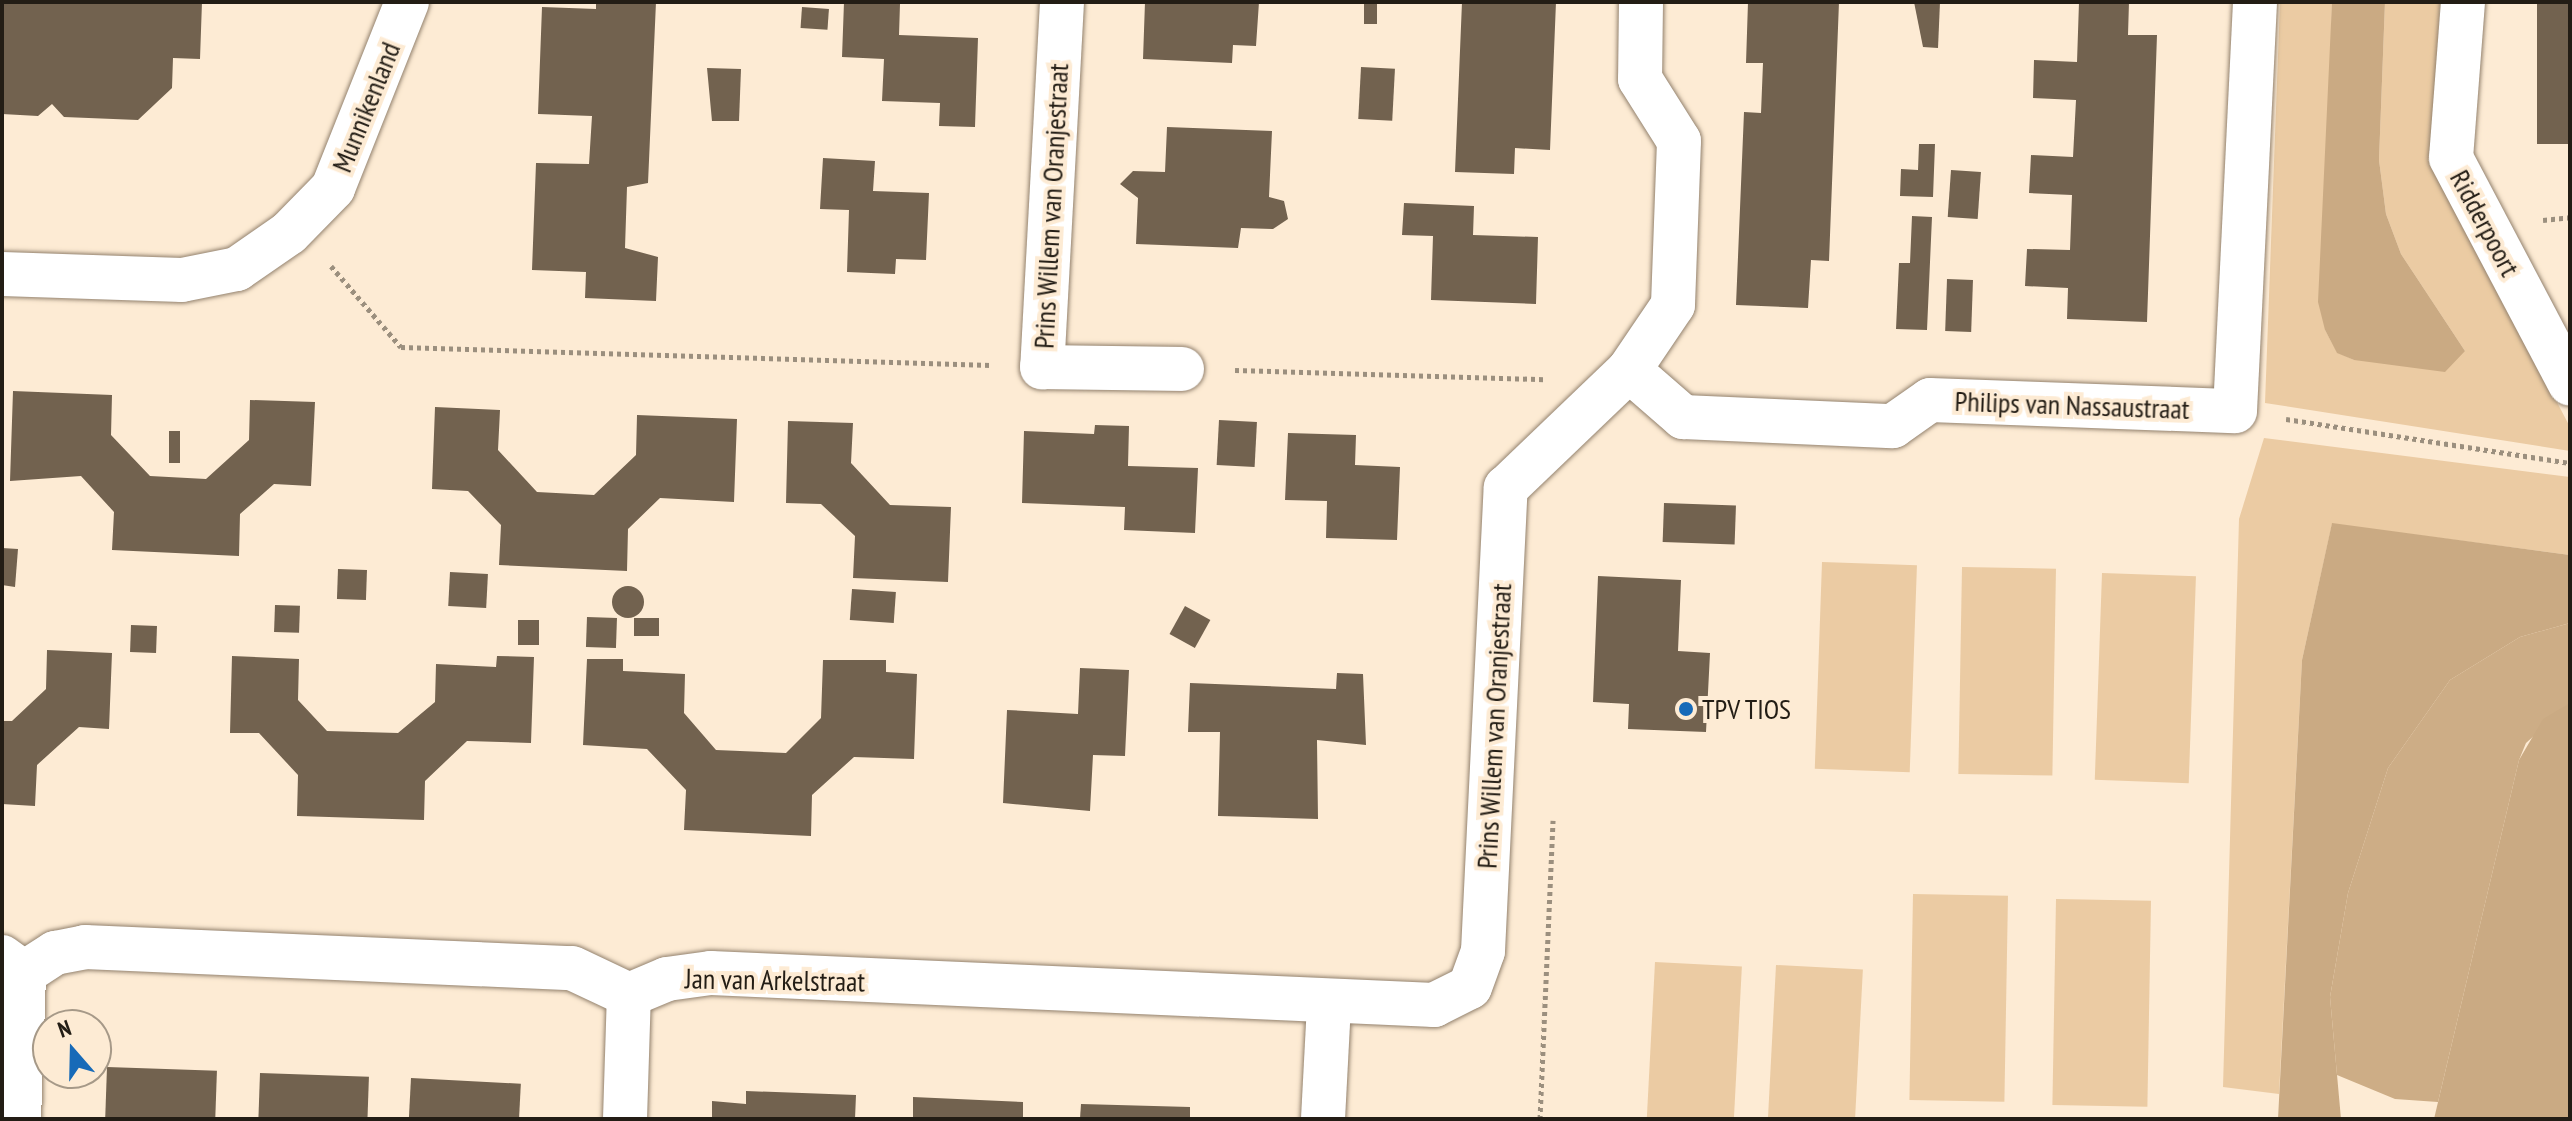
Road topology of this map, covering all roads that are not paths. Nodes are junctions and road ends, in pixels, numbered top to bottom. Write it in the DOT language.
graph roads {
  1 [pos="407,2"];
  2 [pos="1062,2"];
  3 [pos="1641,2"];
  4 [pos="2255,2"];
  5 [pos="2463,2"];
  6 [pos="2,274"];
  7 [pos="1182,369"];
  8 [pos="1629,370"];
  9 [pos="2570,384"];
  10 [pos="13,965"];
  11 [pos="629,995"];
  12 [pos="1329,1005"];
  13 [pos="19,1119"];
  14 [pos="625,1119"];
  15 [pos="1323,1119"];
  1 -- 6 [label="street, Munnikenland"];
  2 -- 7 [label="street, Prins Willem van Oranjestraat"];
  3 -- 8 [label="street"];
  4 -- 8 [label="street, Philips van Nassaustraat"];
  5 -- 9 [label="street, Ridderpoort"];
  8 -- 12 [label="street, Prins Willem van Oranjestraat"];
  10 -- 11 [label="street"];
  10 -- 13 [label="street"];
  11 -- 12 [label="street, Jan van Arkelstraat"];
  11 -- 14 [label="street"];
  12 -- 15 [label="street"];
}
